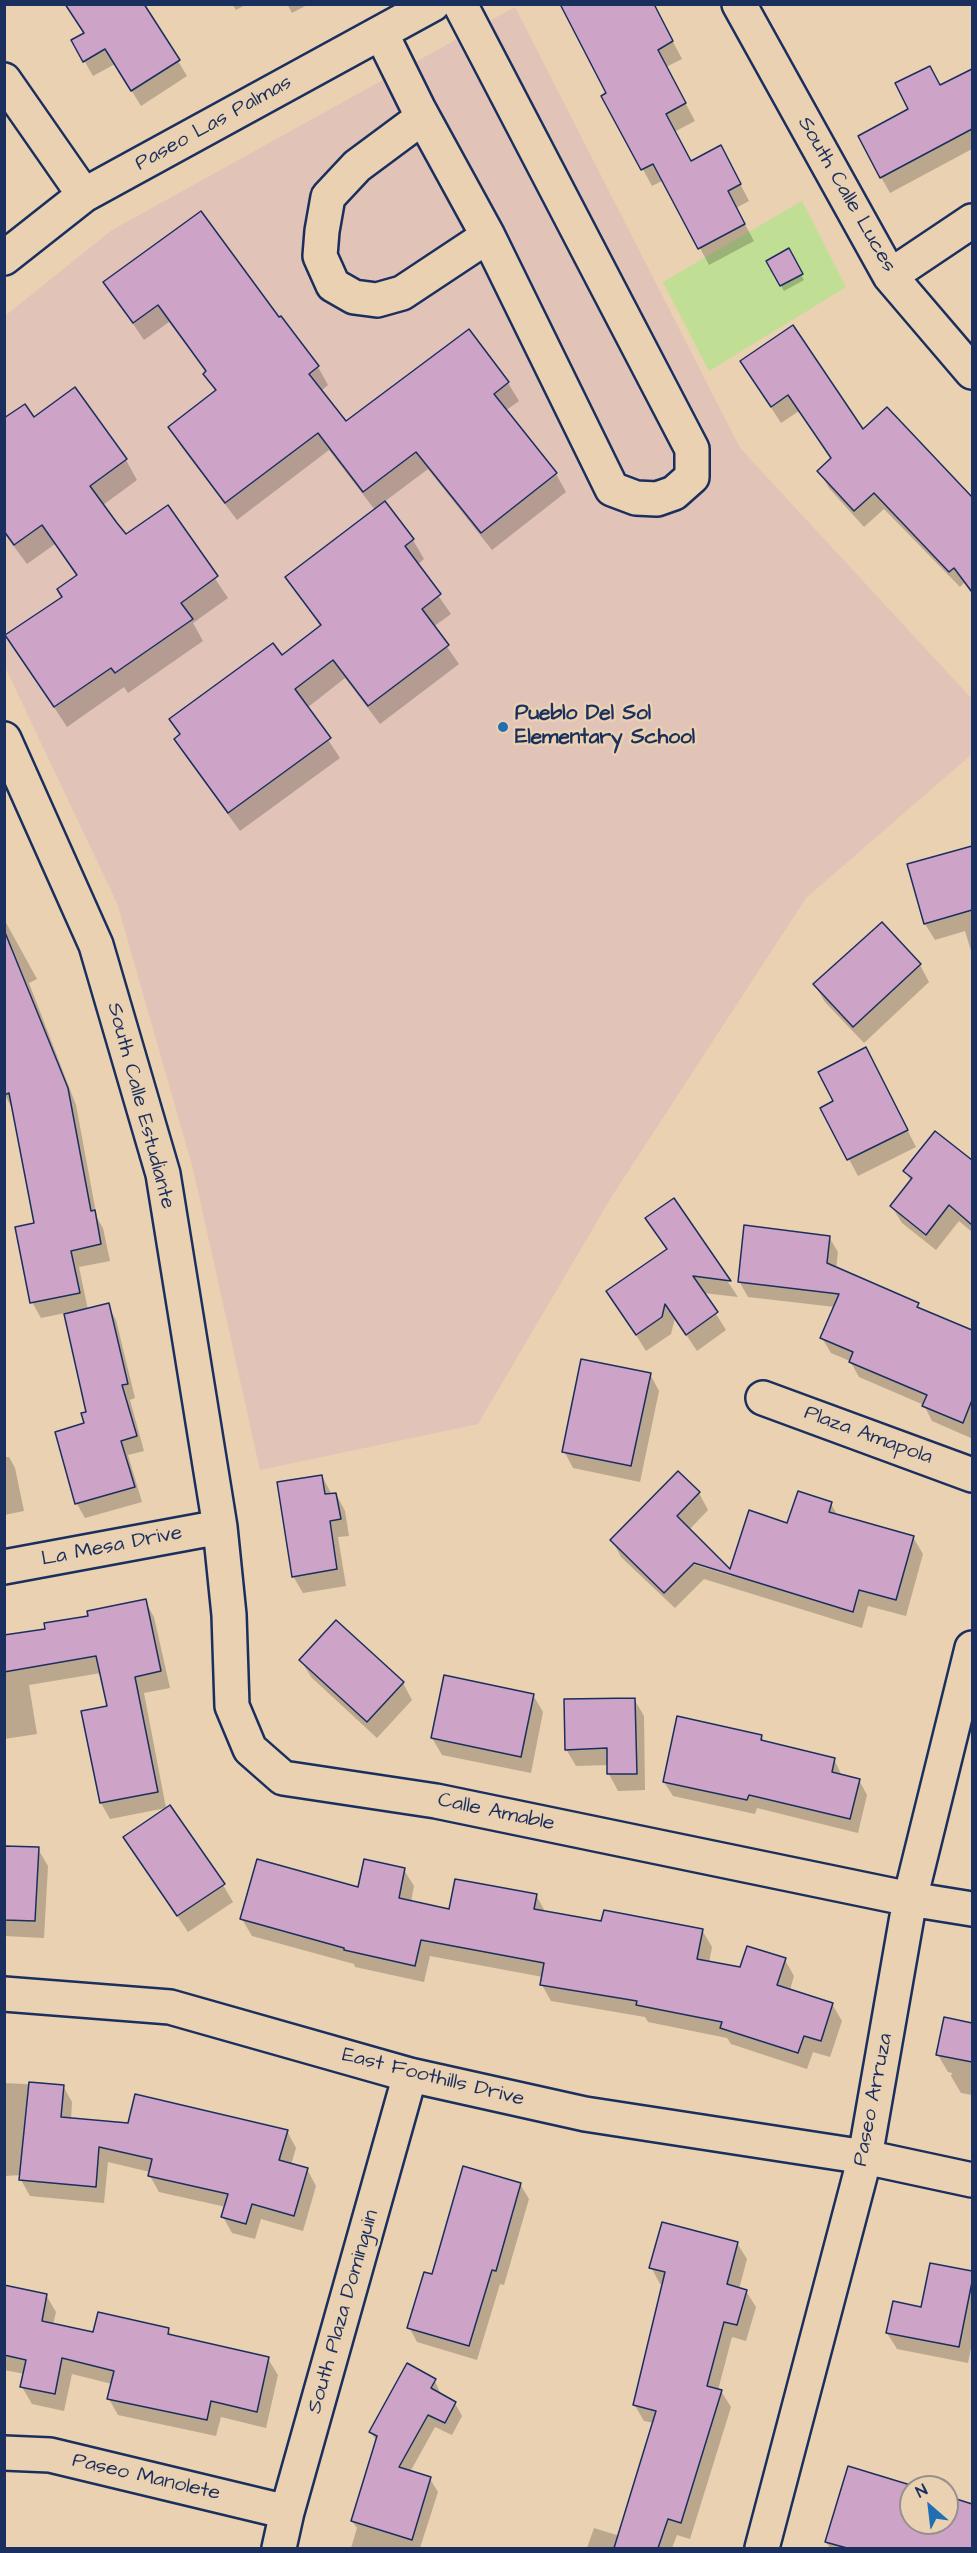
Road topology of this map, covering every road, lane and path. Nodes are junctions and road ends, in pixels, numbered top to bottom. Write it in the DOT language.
graph roads {
  1 [pos="433,4"];
  2 [pos="460,4"];
  3 [pos="739,4"];
  4 [pos="381,33"];
  5 [pos="4,80"];
  6 [pos="423,117"];
  7 [pos="84,195"];
  8 [pos="972,221"];
  9 [pos="488,236"];
  10 [pos="4,258"];
  11 [pos="890,276"];
  12 [pos="972,372"];
  13 [pos="4,739"];
  14 [pos="763,1398"];
  15 [pos="972,1475"];
  16 [pos="220,1527"];
  17 [pos="4,1567"];
  18 [pos="972,1648"];
  19 [pos="910,1899"];
  20 [pos="972,1909"];
  21 [pos="4,1994"];
  22 [pos="410,2075"];
  23 [pos="865,2157"];
  24 [pos="972,2180"];
  25 [pos="4,2452"];
  26 [pos="287,2512"];
  27 [pos="279,2548"];
  28 [pos="762,2548"];
  1 -- 4 [label="street, Paseo Las Palmas"];
  2 -- 9 [label="street"];
  3 -- 11 [label="street, South Calle Luces"];
  4 -- 6 [label="street"];
  4 -- 7 [label="street, Paseo Las Palmas"];
  5 -- 7 [label="street"];
  6 -- 9 [label="street"];
  6 -- 9 [label="street"];
  7 -- 10 [label="street, Paseo Las Palmas"];
  8 -- 11 [label="street"];
  11 -- 12 [label="street, South Calle Luces"];
  13 -- 16 [label="street, South Calle Estudiante"];
  14 -- 15 [label="street, Plaza Amapola"];
  16 -- 17 [label="street, La Mesa Drive"];
  16 -- 19 [label="street, Calle Amable"];
  18 -- 19 [label="street, Paseo Arruza"];
  19 -- 20 [label="street, Calle Amable"];
  19 -- 23 [label="street, Paseo Arruza"];
  21 -- 22 [label="street, East Foothills Drive"];
  22 -- 23 [label="street, East Foothills Drive"];
  22 -- 26 [label="street, South Plaza Dominguin"];
  23 -- 24 [label="street, East Foothills Drive"];
  23 -- 28 [label="street, Paseo Arruza"];
  25 -- 26 [label="street, Paseo Manolete"];
  26 -- 27 [label="street, South Plaza Dominguin"];
}
